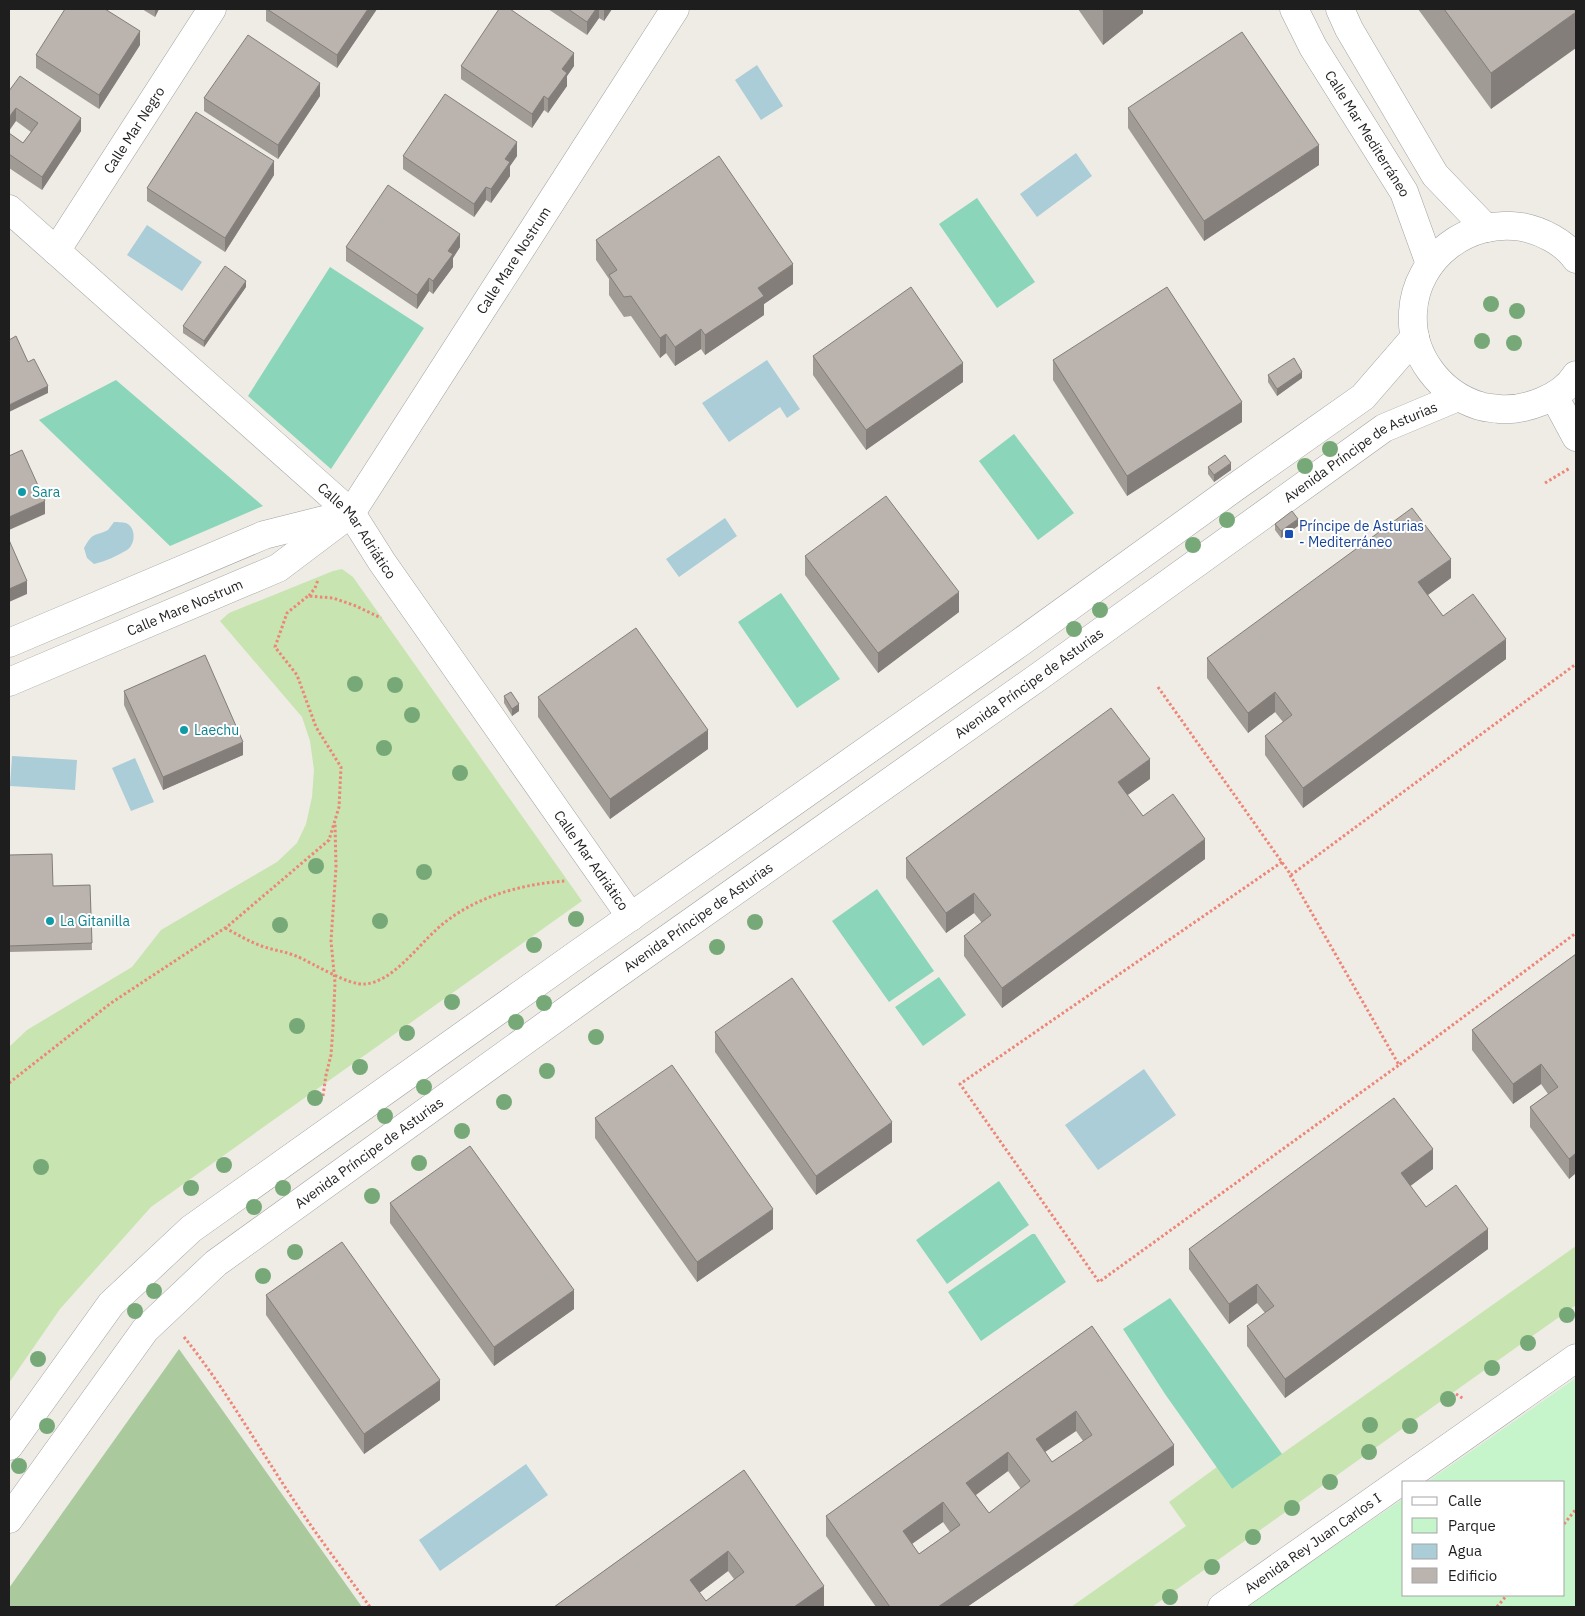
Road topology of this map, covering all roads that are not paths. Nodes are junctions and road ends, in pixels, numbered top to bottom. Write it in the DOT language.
graph roads {
  1 [pos="212,9"];
  2 [pos="675,9"];
  3 [pos="1294,9"];
  4 [pos="1340,9"];
  5 [pos="9,210"];
  6 [pos="1486,228"];
  7 [pos="1565,235"];
  8 [pos="56,251"];
  9 [pos="1576,259"];
  10 [pos="1430,264"];
  11 [pos="1415,337"];
  12 [pos="1576,376"];
  13 [pos="1554,396"];
  14 [pos="1458,397"];
  15 [pos="1576,437"];
  16 [pos="351,513"];
  17 [pos="9,643"];
  18 [pos="9,682"];
  19 [pos="631,918"];
  20 [pos="1576,1358"];
  21 [pos="9,1446"];
  22 [pos="9,1519"];
  23 [pos="1222,1607"];
  1 -- 8 [label="street, Calle Mar Negro"];
  2 -- 16 [label="street, Calle Mare Nostrum"];
  3 -- 10 [label="street, Calle Mar Mediterráneo"];
  4 -- 6 [label="street"];
  5 -- 8 [label="street, Calle Mar Adriático"];
  6 -- 7 [label="street"];
  6 -- 10 [label="street"];
  7 -- 9 [label="street"];
  8 -- 16 [label="street, Calle Mar Adriático"];
  10 -- 11 [label="street"];
  11 -- 14 [label="street"];
  11 -- 19 [label="street"];
  12 -- 13 [label="street"];
  13 -- 14 [label="street"];
  13 -- 15 [label="street"];
  14 -- 22 [label="street, Avenida Príncipe de Asturias"];
  16 -- 17 [label="street"];
  16 -- 18 [label="street, Calle Mare Nostrum"];
  16 -- 19 [label="street, Calle Mar Adriático"];
  19 -- 21 [label="street"];
  20 -- 23 [label="street, Avenida Rey Juan Carlos I"];
}
